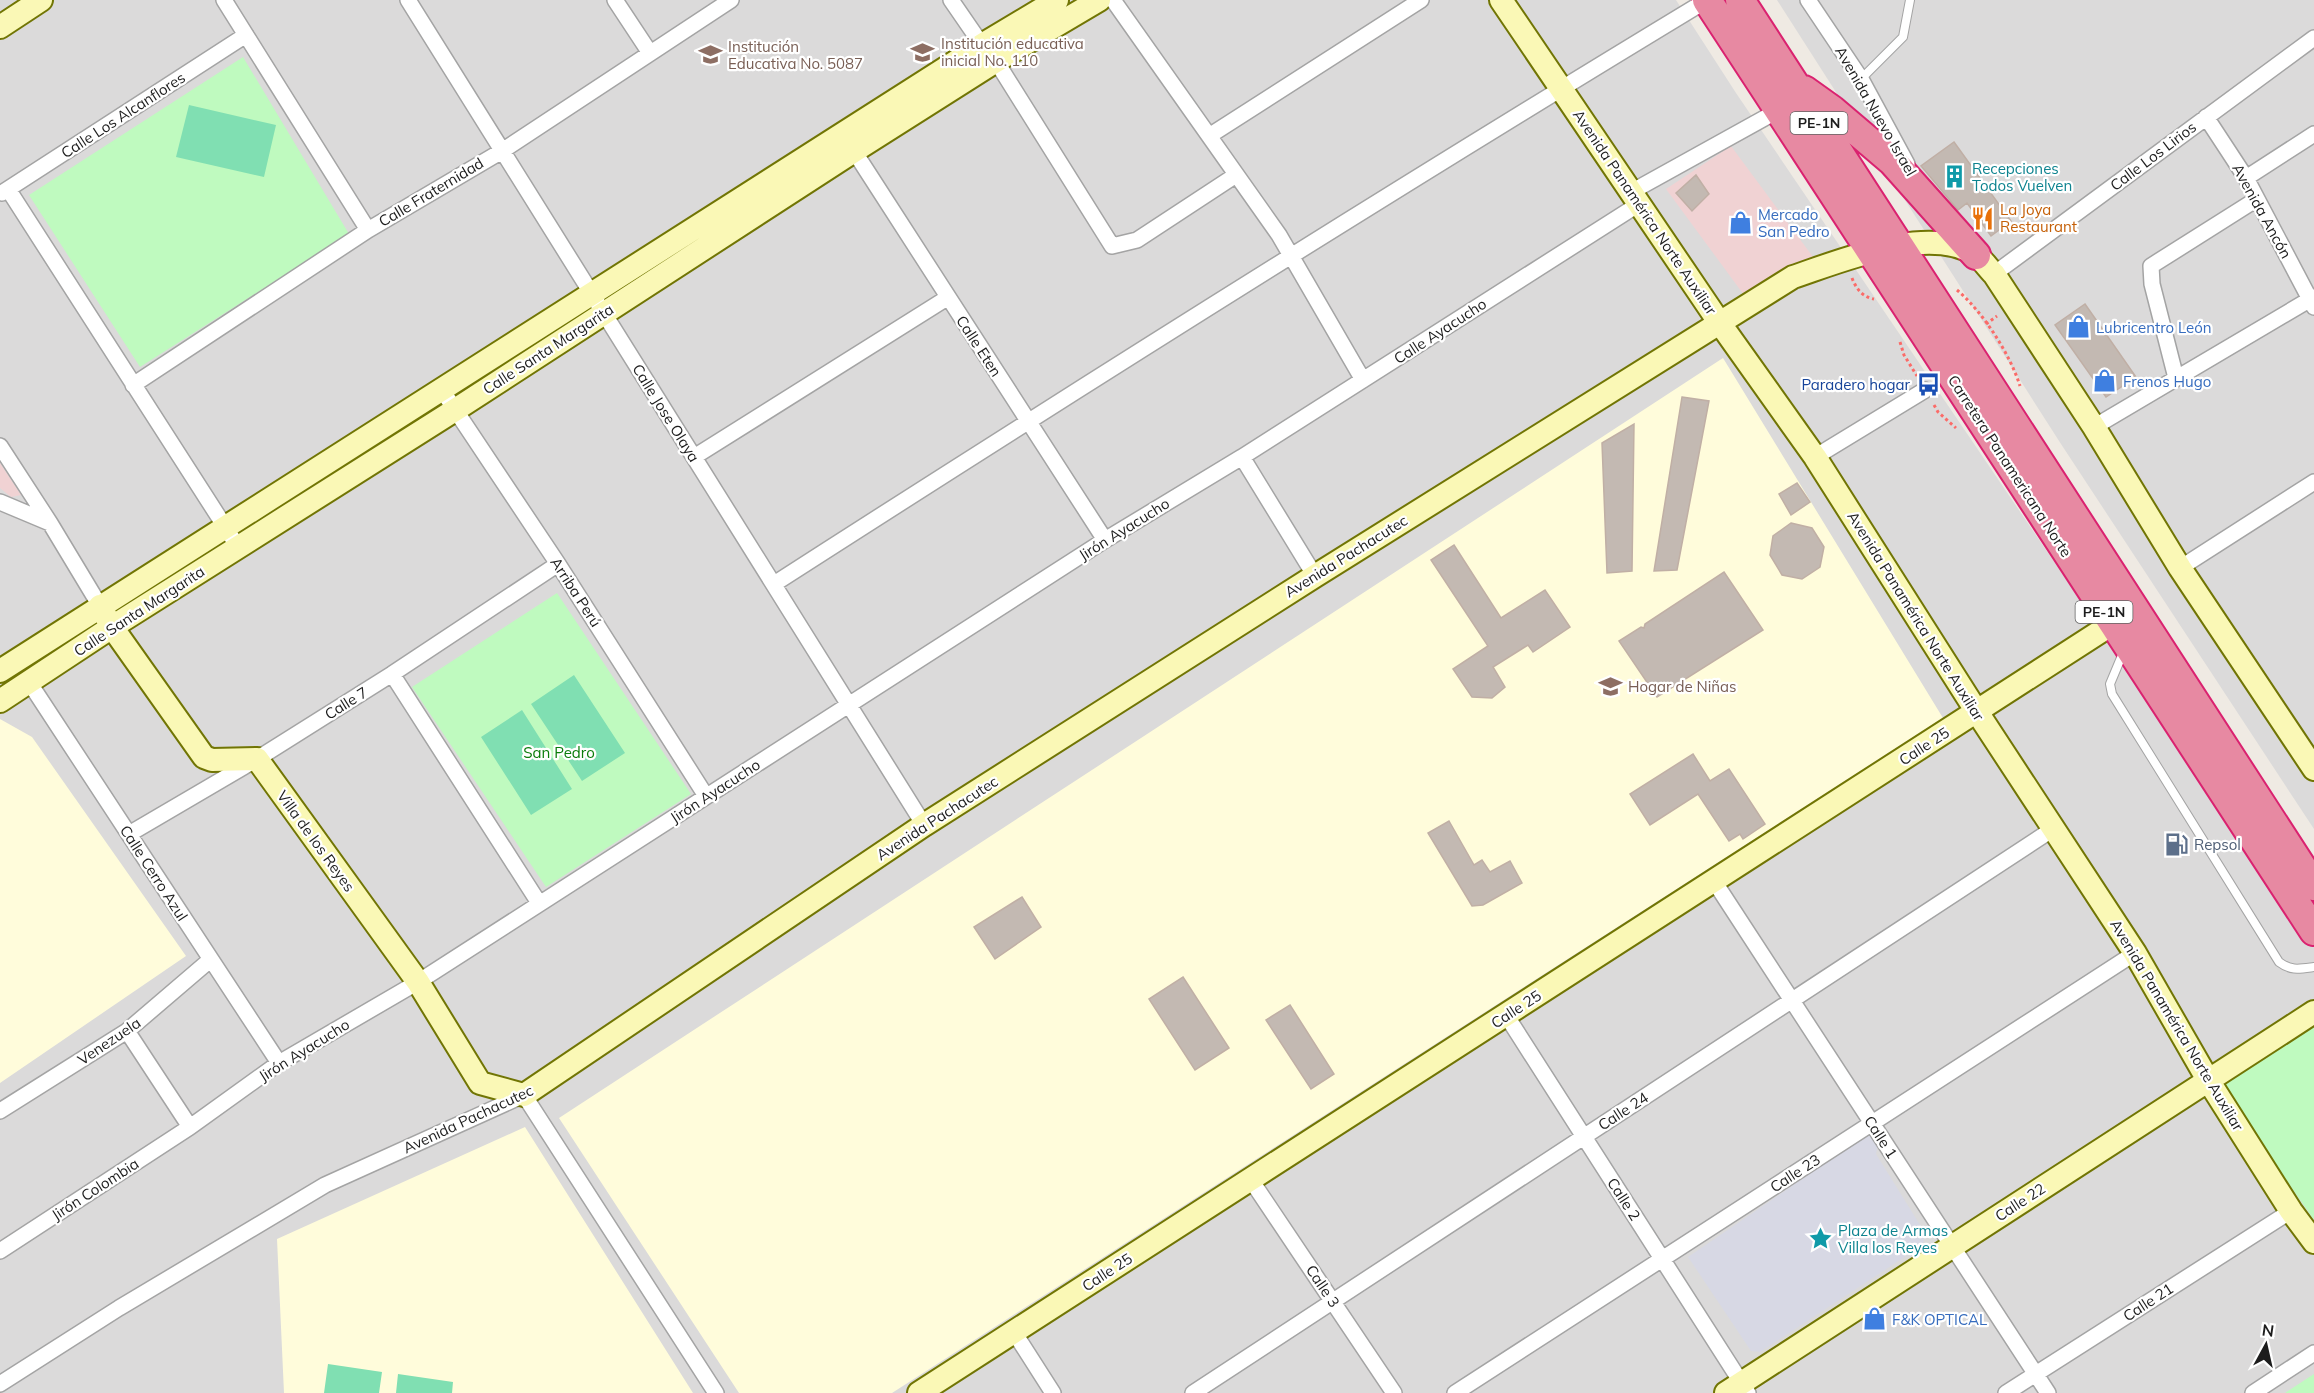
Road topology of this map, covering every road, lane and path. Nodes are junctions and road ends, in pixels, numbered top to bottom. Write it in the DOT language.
graph roads {
  1 [pos="41,0"];
  2 [pos="224,0"];
  3 [pos="408,0"];
  4 [pos="615,0"];
  5 [pos="731,0"];
  6 [pos="951,0"];
  7 [pos="1057,0"];
  8 [pos="1099,0"];
  9 [pos="1113,0"];
  10 [pos="1421,0"];
  11 [pos="1501,0"];
  12 [pos="1707,0"];
  13 [pos="1740,0"];
  14 [pos="1808,0"];
  15 [pos="1910,0"];
  16 [pos="0,27"];
  17 [pos="246,35"];
  18 [pos="2314,38"];
  19 [pos="650,53"];
  20 [pos="989,53"];
  21 [pos="1861,79"];
  22 [pos="1791,80"];
  23 [pos="1561,89"];
  24 [pos="1779,110"];
  25 [pos="2205,117"];
  26 [pos="2314,134"];
  27 [pos="1209,136"];
  28 [pos="502,151"];
  29 [pos="854,151"];
  30 [pos="1236,175"];
  31 [pos="2246,178"];
  32 [pos="4,192"];
  33 [pos="1922,194"];
  34 [pos="1635,198"];
  35 [pos="2257,199"];
  36 [pos="368,230"];
  37 [pos="1885,249"];
  38 [pos="1291,256"];
  39 [pos="1985,264"];
  40 [pos="1949,283"];
  41 [pos="947,298"];
  42 [pos="2313,301"];
  43 [pos="598,304"];
  44 [pos="2001,312"];
  45 [pos="1719,322"];
  46 [pos="1986,324"];
  47 [pos="2176,378"];
  48 [pos="1364,380"];
  49 [pos="133,385"];
  50 [pos="2020,388"];
  51 [pos="442,390"];
  52 [pos="1925,390"];
  53 [pos="455,410"];
  54 [pos="1027,421"];
  55 [pos="2094,427"];
  56 [pos="0,446"];
  57 [pos="694,457"];
  58 [pos="1242,457"];
  59 [pos="1815,457"];
  60 [pos="2314,482"];
  61 [pos="0,502"];
  62 [pos="50,523"];
  63 [pos="232,538"];
  64 [pos="1105,540"];
  65 [pos="558,564"];
  66 [pos="2180,568"];
  67 [pos="1315,576"];
  68 [pos="774,584"];
  69 [pos="100,606"];
  70 [pos="112,627"];
  71 [pos="2119,635"];
  72 [pos="4,663"];
  73 [pos="393,674"];
  74 [pos="29,682"];
  75 [pos="0,701"];
  76 [pos="849,705"];
  77 [pos="1977,712"];
  78 [pos="257,759"];
  79 [pos="2314,769"];
  80 [pos="706,796"];
  81 [pos="924,825"];
  82 [pos="2053,829"];
  83 [pos="129,834"];
  84 [pos="1714,881"];
  85 [pos="2314,886"];
  86 [pos="539,903"];
  87 [pos="2314,932"];
  88 [pos="2135,952"];
  89 [pos="210,960"];
  90 [pos="2314,967"];
  91 [pos="418,982"];
  92 [pos="1792,1000"];
  93 [pos="2314,1011"];
  94 [pos="1506,1015"];
  95 [pos="127,1031"];
  96 [pos="279,1063"];
  97 [pos="2208,1080"];
  98 [pos="524,1095"];
  99 [pos="0,1111"];
  100 [pos="1872,1123"];
  101 [pos="190,1127"];
  102 [pos="1584,1136"];
  103 [pos="1251,1179"];
  104 [pos="2291,1211"];
  105 [pos="2314,1242"];
  106 [pos="1952,1246"];
  107 [pos="0,1251"];
  108 [pos="1662,1258"];
  109 [pos="1333,1301"];
  110 [pos="1014,1332"];
  111 [pos="2314,1353"];
  112 [pos="2036,1374"];
  113 [pos="1,1382"];
  114 [pos="1739,1390"];
  115 [pos="716,1393"];
  116 [pos="919,1393"];
  117 [pos="1053,1393"];
  118 [pos="1193,1393"];
  119 [pos="1394,1393"];
  120 [pos="1455,1393"];
  121 [pos="2006,1393"];
  122 [pos="2048,1393"];
  123 [pos="2253,1393"];
  1 -- 16 [label="main road"];
  2 -- 17 [label="street"];
  3 -- 28 [label="street, Calle Jose Olaya"];
  4 -- 19 [label="street"];
  5 -- 19 [label="street, Calle Fraternidad"];
  6 -- 20 [label="street"];
  7 -- 20 [label="main road, Calle Santa Margarita"];
  8 -- 20 [label="main road, Calle Santa Margarita"];
  9 -- 27 [label="street"];
  10 -- 27 [label="street"];
  11 -- 23 [label="main road, Avenida Panamérica Norte Auxiliar"];
  12 -- 23 [label="street"];
  12 -- 24 [label="highway, Carretera Panamericana Norte / PE-1N"];
  13 -- 22 [label="highway, Carretera Panamericana Norte / PE-1N"];
  14 -- 21 [label="street, Avenida Nuevo Israel"];
  15 -- 21 [label="lane"];
  17 -- 32 [label="street, Calle Los Alcanflores"];
  17 -- 36 [label="street"];
  18 -- 25 [label="street, Calle Los Lirios"];
  19 -- 28 [label="street, Calle Fraternidad"];
  20 -- 29 [label="main road, Calle Santa Margarita"];
  20 -- 30 [label="street"];
  20 -- 43 [label="main road, Calle Santa Margarita"];
  21 -- 33 [label="street, Avenida Nuevo Israel"];
  22 -- 33 [label="highway"];
  22 -- 37 [label="highway, Carretera Panamericana Norte / PE-1N"];
  23 -- 34 [label="main road, Avenida Panamérica Norte Auxiliar"];
  23 -- 38 [label="street"];
  24 -- 34 [label="street, Calle Ayacucho"];
  24 -- 37 [label="highway, Carretera Panamericana Norte / PE-1N"];
  25 -- 31 [label="street, Avenida Ancón"];
  25 -- 39 [label="street, Calle Los Lirios"];
  26 -- 31 [label="street"];
  27 -- 30 [label="street"];
  28 -- 36 [label="street, Calle Fraternidad"];
  28 -- 43 [label="street, Calle Jose Olaya"];
  29 -- 41 [label="street, Calle Eten"];
  29 -- 43 [label="main road, Calle Santa Margarita"];
  30 -- 38 [label="street"];
  31 -- 35 [label="street, Avenida Ancón"];
  32 -- 49 [label="street"];
  33 -- 39 [label="highway"];
  34 -- 45 [label="main road, Avenida Panamérica Norte Auxiliar"];
  34 -- 48 [label="street, Calle Ayacucho"];
  35 -- 42 [label="street, Avenida Ancón"];
  35 -- 47 [label="street"];
  36 -- 49 [label="street, Calle Fraternidad"];
  37 -- 39 [label="main road, Avenida Pachacutec"];
  37 -- 45 [label="main road, Avenida Pachacutec"];
  37 -- 71 [label="highway, Carretera Panamericana Norte / PE-1N"];
  37 -- 85 [label="highway, Carretera Panamericana Norte / PE-1N"];
  38 -- 48 [label="street"];
  38 -- 54 [label="street"];
  39 -- 55 [label="main road"];
  40 -- 46 [label="path"];
  41 -- 54 [label="street, Calle Eten"];
  41 -- 57 [label="street"];
  42 -- 47 [label="street"];
  43 -- 51 [label="main road, Calle Santa Margarita"];
  43 -- 53 [label="main road, Calle Santa Margarita"];
  43 -- 57 [label="street, Calle Jose Olaya"];
  44 -- 46 [label="path"];
  45 -- 59 [label="main road, Avenida Panamérica Norte Auxiliar"];
  45 -- 67 [label="main road, Avenida Pachacutec"];
  46 -- 50 [label="path"];
  47 -- 55 [label="street"];
  48 -- 58 [label="street, Calle Ayacucho"];
  49 -- 63 [label="street"];
  51 -- 53 [label="street, Arriba Perú"];
  51 -- 63 [label="main road, Calle Santa Margarita"];
  52 -- 59 [label="street"];
  53 -- 63 [label="main road, Calle Santa Margarita"];
  53 -- 65 [label="street, Arriba Perú"];
  54 -- 64 [label="street, Calle Eten"];
  54 -- 68 [label="street"];
  55 -- 66 [label="main road"];
  56 -- 62 [label="street"];
  57 -- 68 [label="street, Calle Jose Olaya"];
  58 -- 64 [label="street, Jirón Ayacucho"];
  58 -- 67 [label="street"];
  59 -- 77 [label="main road, Avenida Panamérica Norte Auxiliar"];
  60 -- 66 [label="street"];
  61 -- 62 [label="street"];
  62 -- 69 [label="street"];
  63 -- 69 [label="main road, Calle Santa Margarita"];
  63 -- 70 [label="main road, Calle Santa Margarita"];
  64 -- 76 [label="street, Jirón Ayacucho"];
  65 -- 73 [label="street, Calle 7"];
  65 -- 80 [label="street, Arriba Perú"];
  66 -- 79 [label="main road"];
  67 -- 81 [label="main road, Avenida Pachacutec"];
  68 -- 76 [label="street, Calle Jose Olaya"];
  69 -- 70 [label="main road"];
  69 -- 72 [label="main road, Calle Santa Margarita"];
  70 -- 74 [label="main road, Calle Santa Margarita"];
  70 -- 78 [label="main road"];
  71 -- 77 [label="main road, Calle 25"];
  71 -- 87 [label="highway, Carretera Panamericana Norte / PE-1N"];
  71 -- 90 [label="lane"];
  73 -- 78 [label="street, Calle 7"];
  73 -- 86 [label="street"];
  74 -- 75 [label="main road, Calle Santa Margarita"];
  74 -- 83 [label="street, Calle Cerro Azul"];
  76 -- 80 [label="street, Jirón Ayacucho"];
  76 -- 81 [label="street, Calle Jose Olaya"];
  77 -- 82 [label="main road, Avenida Panamérica Norte Auxiliar"];
  77 -- 84 [label="main road, Calle 25"];
  78 -- 83 [label="street, Calle 7"];
  78 -- 91 [label="main road, Villa de los Reyes"];
  80 -- 86 [label="street, Jirón Ayacucho"];
  81 -- 98 [label="main road, Avenida Pachacutec"];
  82 -- 88 [label="main road, Avenida Panamérica Norte Auxiliar"];
  82 -- 92 [label="street, Calle 24"];
  83 -- 89 [label="street, Calle Cerro Azul"];
  84 -- 92 [label="street, Calle 1"];
  84 -- 94 [label="main road, Calle 25"];
  86 -- 91 [label="street, Jirón Ayacucho"];
  88 -- 97 [label="main road, Avenida Panamérica Norte Auxiliar"];
  88 -- 100 [label="street, Calle 23"];
  89 -- 95 [label="street, Venezuela"];
  89 -- 96 [label="street, Calle Cerro Azul"];
  91 -- 96 [label="street, Jirón Ayacucho"];
  91 -- 98 [label="main road, Villa de los Reyes"];
  92 -- 100 [label="street, Calle 1"];
  92 -- 102 [label="street, Calle 24"];
  93 -- 97 [label="main road, Calle 22"];
  94 -- 102 [label="street, Calle 2"];
  94 -- 103 [label="main road, Calle 25"];
  95 -- 99 [label="street, Venezuela"];
  95 -- 101 [label="street"];
  96 -- 101 [label="street, Jirón Ayacucho"];
  97 -- 104 [label="main road, Avenida Panamérica Norte Auxiliar"];
  97 -- 106 [label="main road, Calle 22"];
  98 -- 113 [label="street, Avenida Pachacutec"];
  98 -- 115 [label="street"];
  100 -- 106 [label="street, Calle 1"];
  100 -- 108 [label="street, Calle 23"];
  101 -- 107 [label="street, Jirón Colombia"];
  102 -- 108 [label="street, Calle 2"];
  102 -- 109 [label="street, Calle 24"];
  103 -- 109 [label="street, Calle 3"];
  103 -- 110 [label="main road, Calle 25"];
  104 -- 105 [label="main road, Avenida Panamérica Norte Auxiliar"];
  104 -- 112 [label="street, Calle 21"];
  106 -- 112 [label="street, Calle 1"];
  106 -- 114 [label="main road, Calle 22"];
  108 -- 114 [label="street, Calle 2"];
  108 -- 120 [label="street, Calle 23"];
  109 -- 118 [label="street, Calle 24"];
  109 -- 119 [label="street, Calle 3"];
  110 -- 116 [label="main road, Calle 25"];
  110 -- 117 [label="street"];
  111 -- 123 [label="street"];
  112 -- 121 [label="street, Calle 21"];
  112 -- 122 [label="street, Calle 1"];
}
